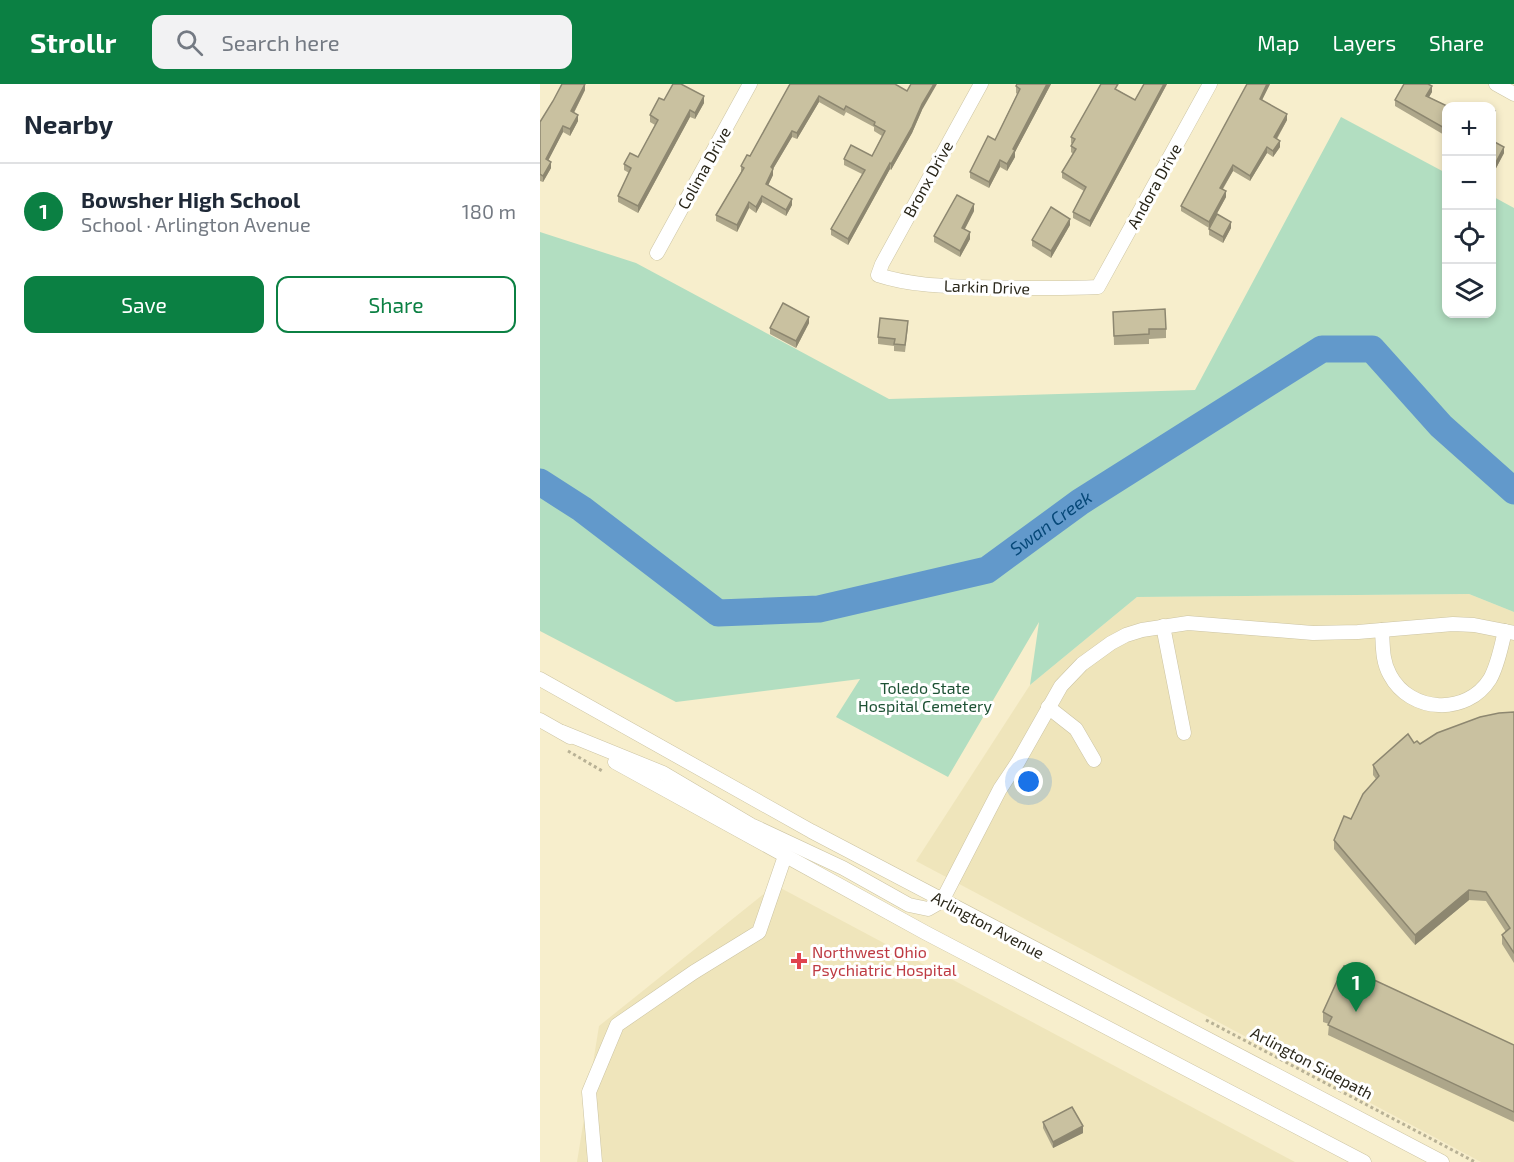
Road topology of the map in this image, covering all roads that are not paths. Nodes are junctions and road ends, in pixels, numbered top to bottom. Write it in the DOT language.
graph roads {
  1 [pos="750,84"];
  2 [pos="981,84"];
  3 [pos="1210,84"];
  4 [pos="1496,84"];
  5 [pos="1514,94"];
  6 [pos="657,253"];
  7 [pos="878,275"];
  8 [pos="1098,287"];
  9 [pos="1163,626"];
  10 [pos="1382,630"];
  11 [pos="1510,632"];
  12 [pos="540,679"];
  13 [pos="1048,707"];
  14 [pos="540,720"];
  15 [pos="562,732"];
  16 [pos="1184,733"];
  17 [pos="1094,760"];
  18 [pos="785,856"];
  19 [pos="942,901"];
  20 [pos="595,1162"];
  21 [pos="1364,1162"];
  22 [pos="1442,1162"];
  1 -- 6 [label="street, Colima Drive"];
  2 -- 7 [label="street, Bronx Drive"];
  3 -- 8 [label="street, Andora Drive"];
  4 -- 5 [label="street"];
  7 -- 8 [label="street, Larkin Drive"];
  9 -- 10 [label="street"];
  9 -- 13 [label="street"];
  9 -- 16 [label="street"];
  10 -- 11 [label="street"];
  10 -- 11 [label="street"];
  12 -- 19 [label="street, Arlington Avenue"];
  13 -- 17 [label="street"];
  13 -- 19 [label="street"];
  14 -- 15 [label="street"];
  15 -- 18 [label="street"];
  15 -- 19 [label="street"];
  18 -- 20 [label="street"];
  18 -- 21 [label="street"];
  19 -- 22 [label="street, Arlington Avenue"];
}
